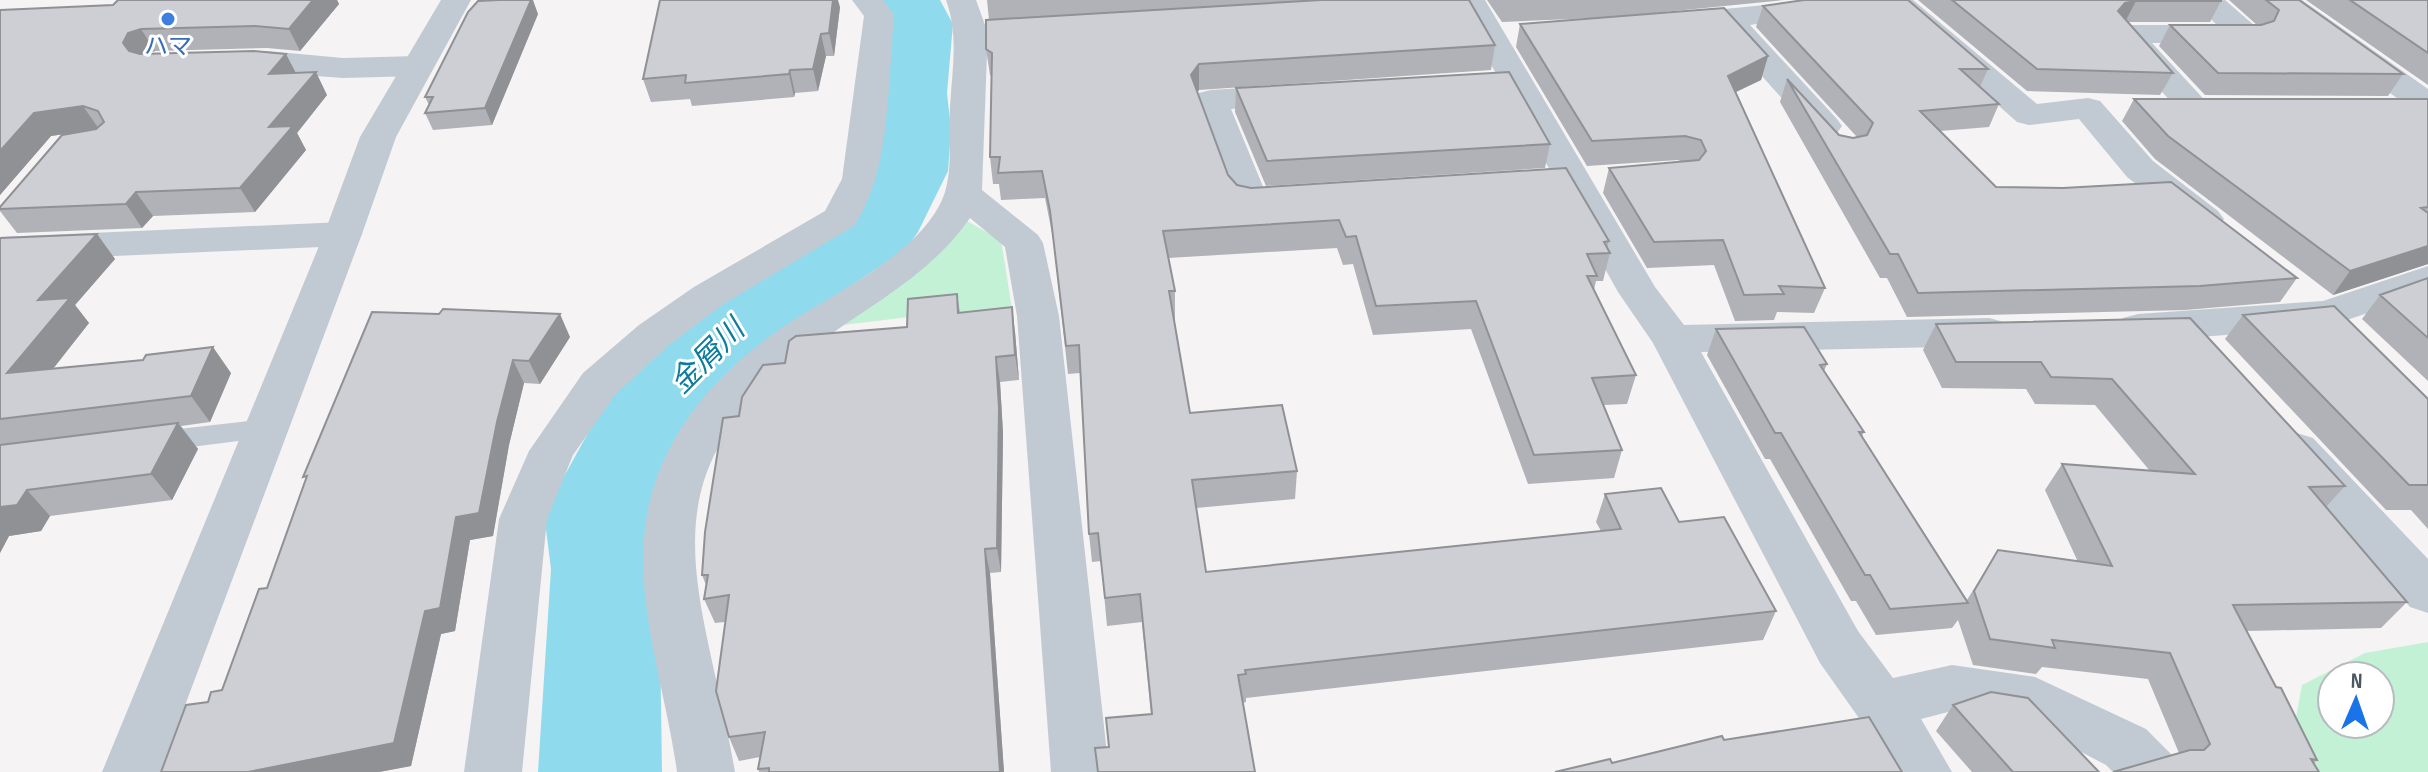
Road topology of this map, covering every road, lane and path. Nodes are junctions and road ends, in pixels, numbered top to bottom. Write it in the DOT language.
graph roads {
  1 [pos="456,0"];
  2 [pos="867,0"];
  3 [pos="2206,0"];
  4 [pos="2282,0"];
  5 [pos="1907,1"];
  6 [pos="1794,11"];
  7 [pos="1480,15"];
  8 [pos="1727,18"];
  9 [pos="978,23"];
  10 [pos="1649,26"];
  11 [pos="203,63"];
  12 [pos="418,66"];
  13 [pos="1519,82"];
  14 [pos="1473,84"];
  15 [pos="1319,94"];
  16 [pos="2428,107"];
  17 [pos="2088,108"];
  18 [pos="2381,108"];
  19 [pos="1844,147"];
  20 [pos="1619,179"];
  21 [pos="1558,183"];
  22 [pos="963,193"];
  23 [pos="1327,196"];
  24 [pos="3,229"];
  25 [pos="343,234"];
  26 [pos="2228,236"];
  27 [pos="2428,278"];
  28 [pos="2290,285"];
  29 [pos="2338,325"];
  30 [pos="2185,327"];
  31 [pos="2107,329"];
  32 [pos="2029,331"];
  33 [pos="1672,339"];
  34 [pos="2216,362"];
  35 [pos="2269,420"];
  36 [pos="267,429"];
  37 [pos="124,446"];
  38 [pos="2428,593"];
  39 [pos="1881,704"];
  40 [pos="131,772"];
  41 [pos="493,772"];
  42 [pos="706,772"];
  43 [pos="1080,772"];
  44 [pos="1923,772"];
  45 [pos="2151,772"];
  1 -- 12 [label="street"];
  2 -- 41 [label="street"];
  3 -- 17 [label="street"];
  4 -- 16 [label="street"];
  5 -- 17 [label="street"];
  6 -- 8 [label="street"];
  7 -- 13 [label="street"];
  8 -- 10 [label="street"];
  8 -- 19 [label="street"];
  9 -- 22 [label="street"];
  11 -- 12 [label="street"];
  12 -- 25 [label="street"];
  13 -- 14 [label="street"];
  13 -- 21 [label="street"];
  15 -- 23 [label="street"];
  16 -- 18 [label="street"];
  17 -- 26 [label="street"];
  20 -- 21 [label="street"];
  21 -- 33 [label="street"];
  22 -- 42 [label="street"];
  22 -- 43 [label="street"];
  24 -- 25 [label="street"];
  25 -- 36 [label="street"];
  27 -- 29 [label="street"];
  28 -- 29 [label="street"];
  29 -- 30 [label="street"];
  30 -- 31 [label="street"];
  30 -- 34 [label="street"];
  32 -- 33 [label="street"];
  33 -- 39 [label="street"];
  35 -- 38 [label="street"];
  36 -- 37 [label="lane"];
  36 -- 40 [label="street"];
  39 -- 44 [label="street"];
  39 -- 45 [label="street"];
}
